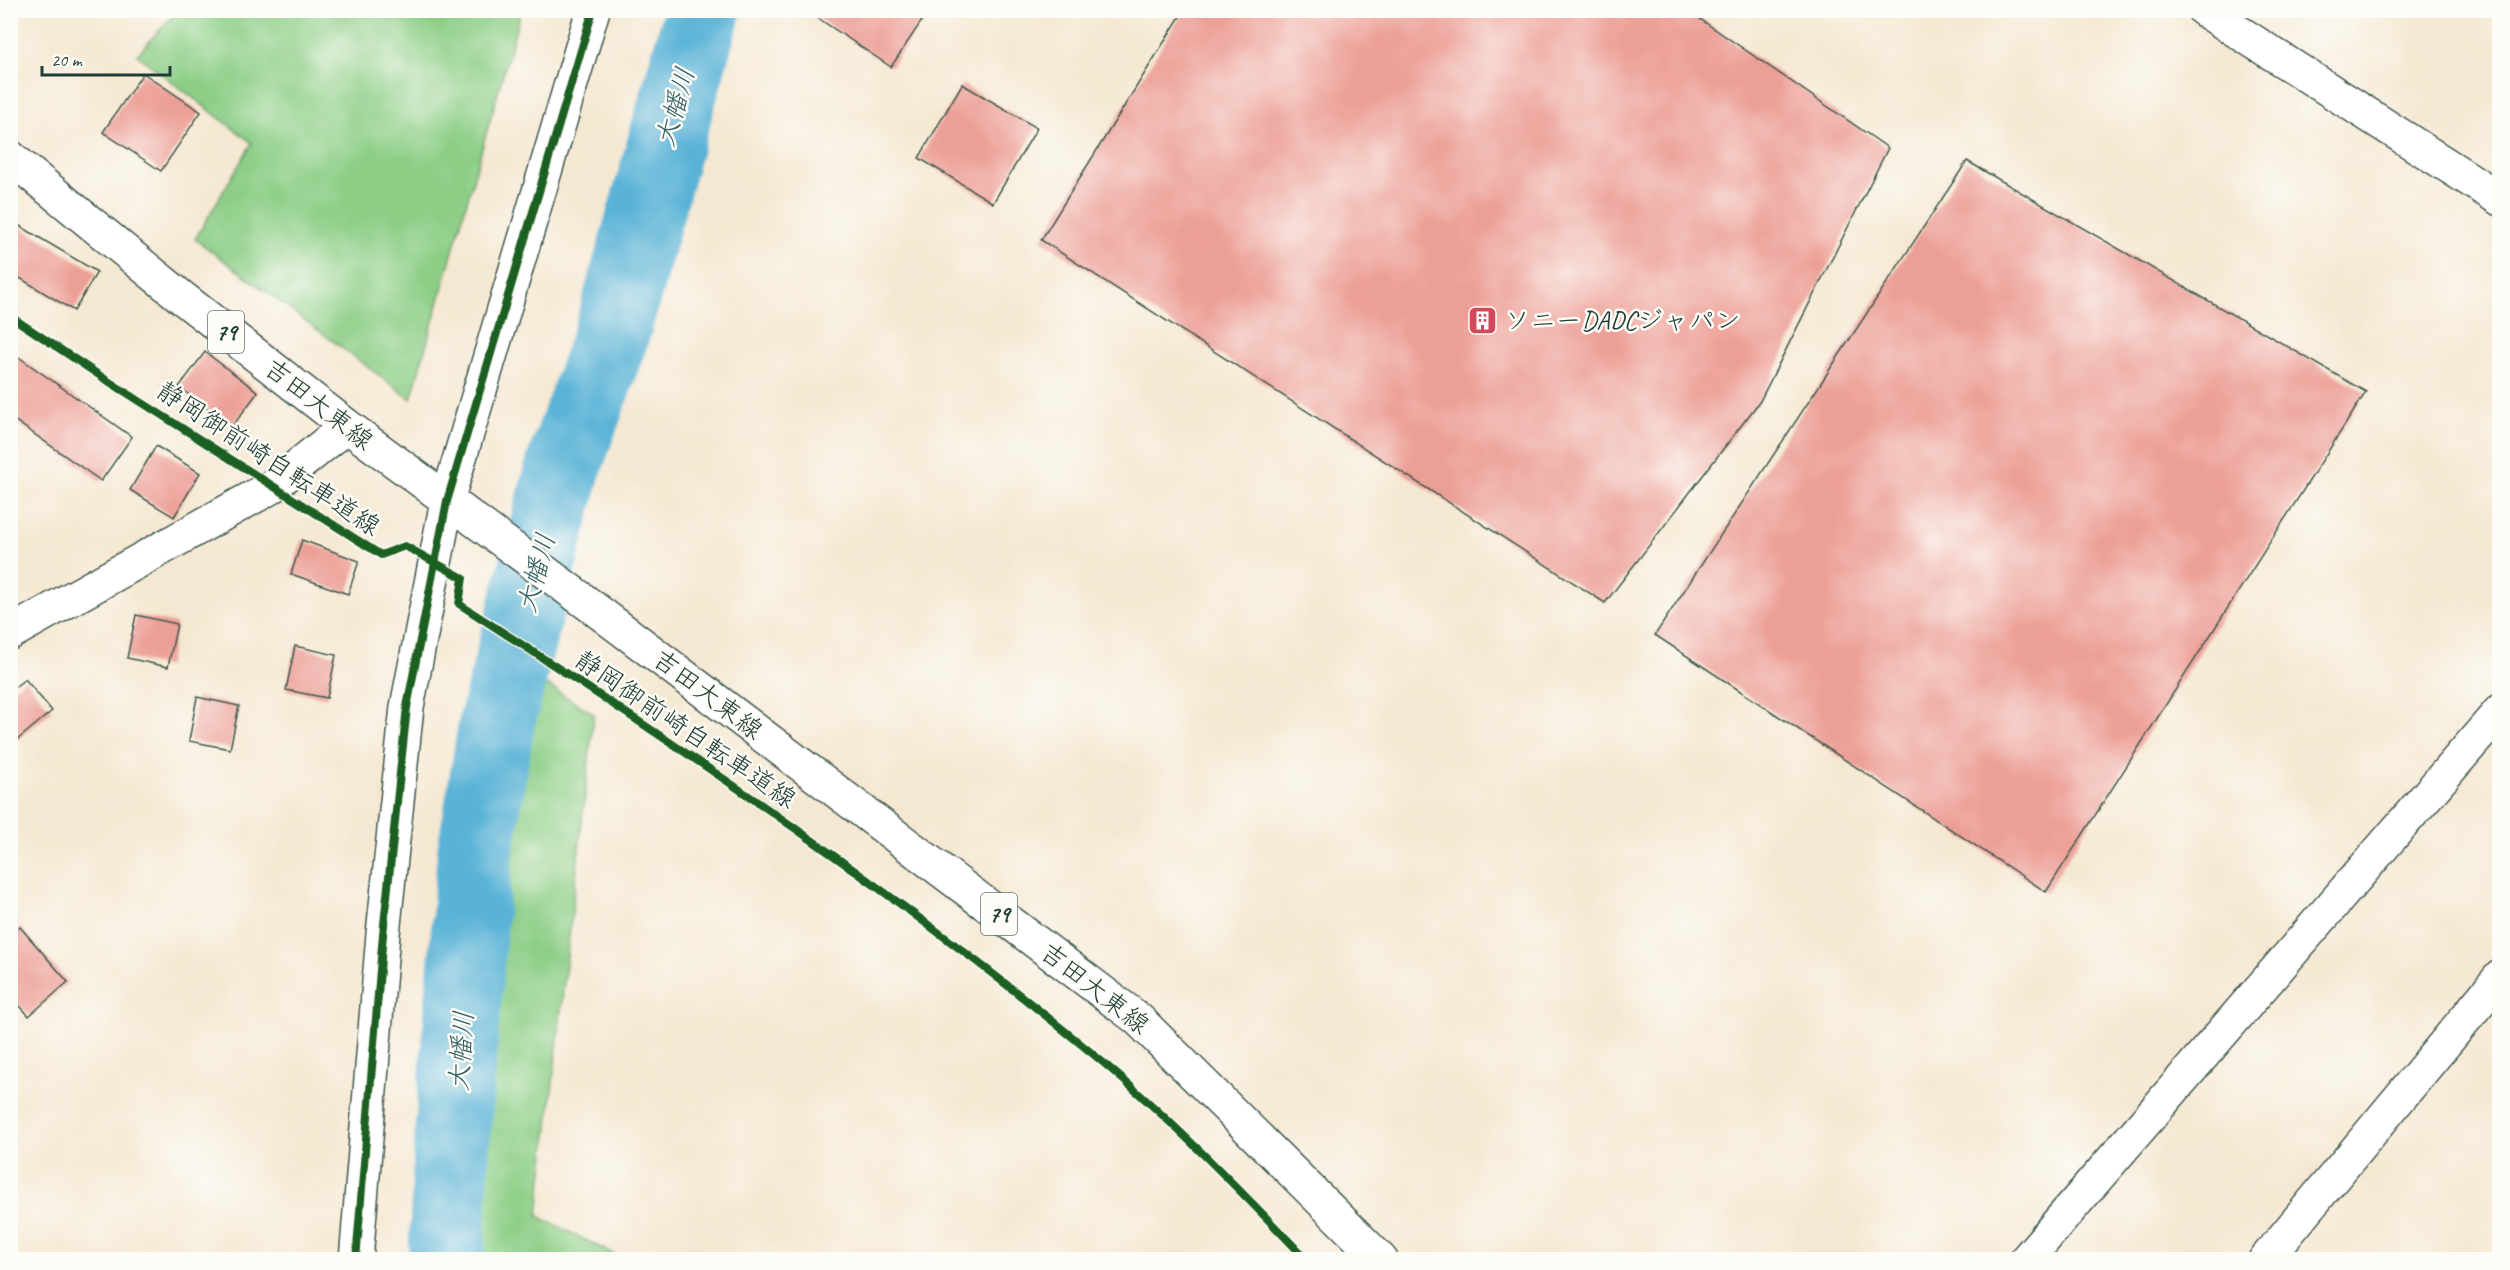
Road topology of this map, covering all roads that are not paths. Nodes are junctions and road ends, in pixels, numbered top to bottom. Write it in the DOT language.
graph roads {
  1 [pos="593,10"];
  2 [pos="2204,10"];
  3 [pos="10,158"];
  4 [pos="2499,199"];
  5 [pos="347,426"];
  6 [pos="447,501"];
  7 [pos="10,633"];
  8 [pos="2499,711"];
  9 [pos="2499,977"];
  10 [pos="356,1260"];
  11 [pos="1381,1260"];
  12 [pos="2026,1260"];
  13 [pos="2265,1260"];
  1 -- 6 [label="street"];
  2 -- 4 [label="street"];
  3 -- 5 [label="street, 吉田大東線 / 79"];
  5 -- 6 [label="street, 吉田大東線 / 79"];
  5 -- 7 [label="street"];
  6 -- 10 [label="street"];
  6 -- 11 [label="street, 吉田大東線 / 79"];
  8 -- 12 [label="street"];
  9 -- 13 [label="street"];
}
